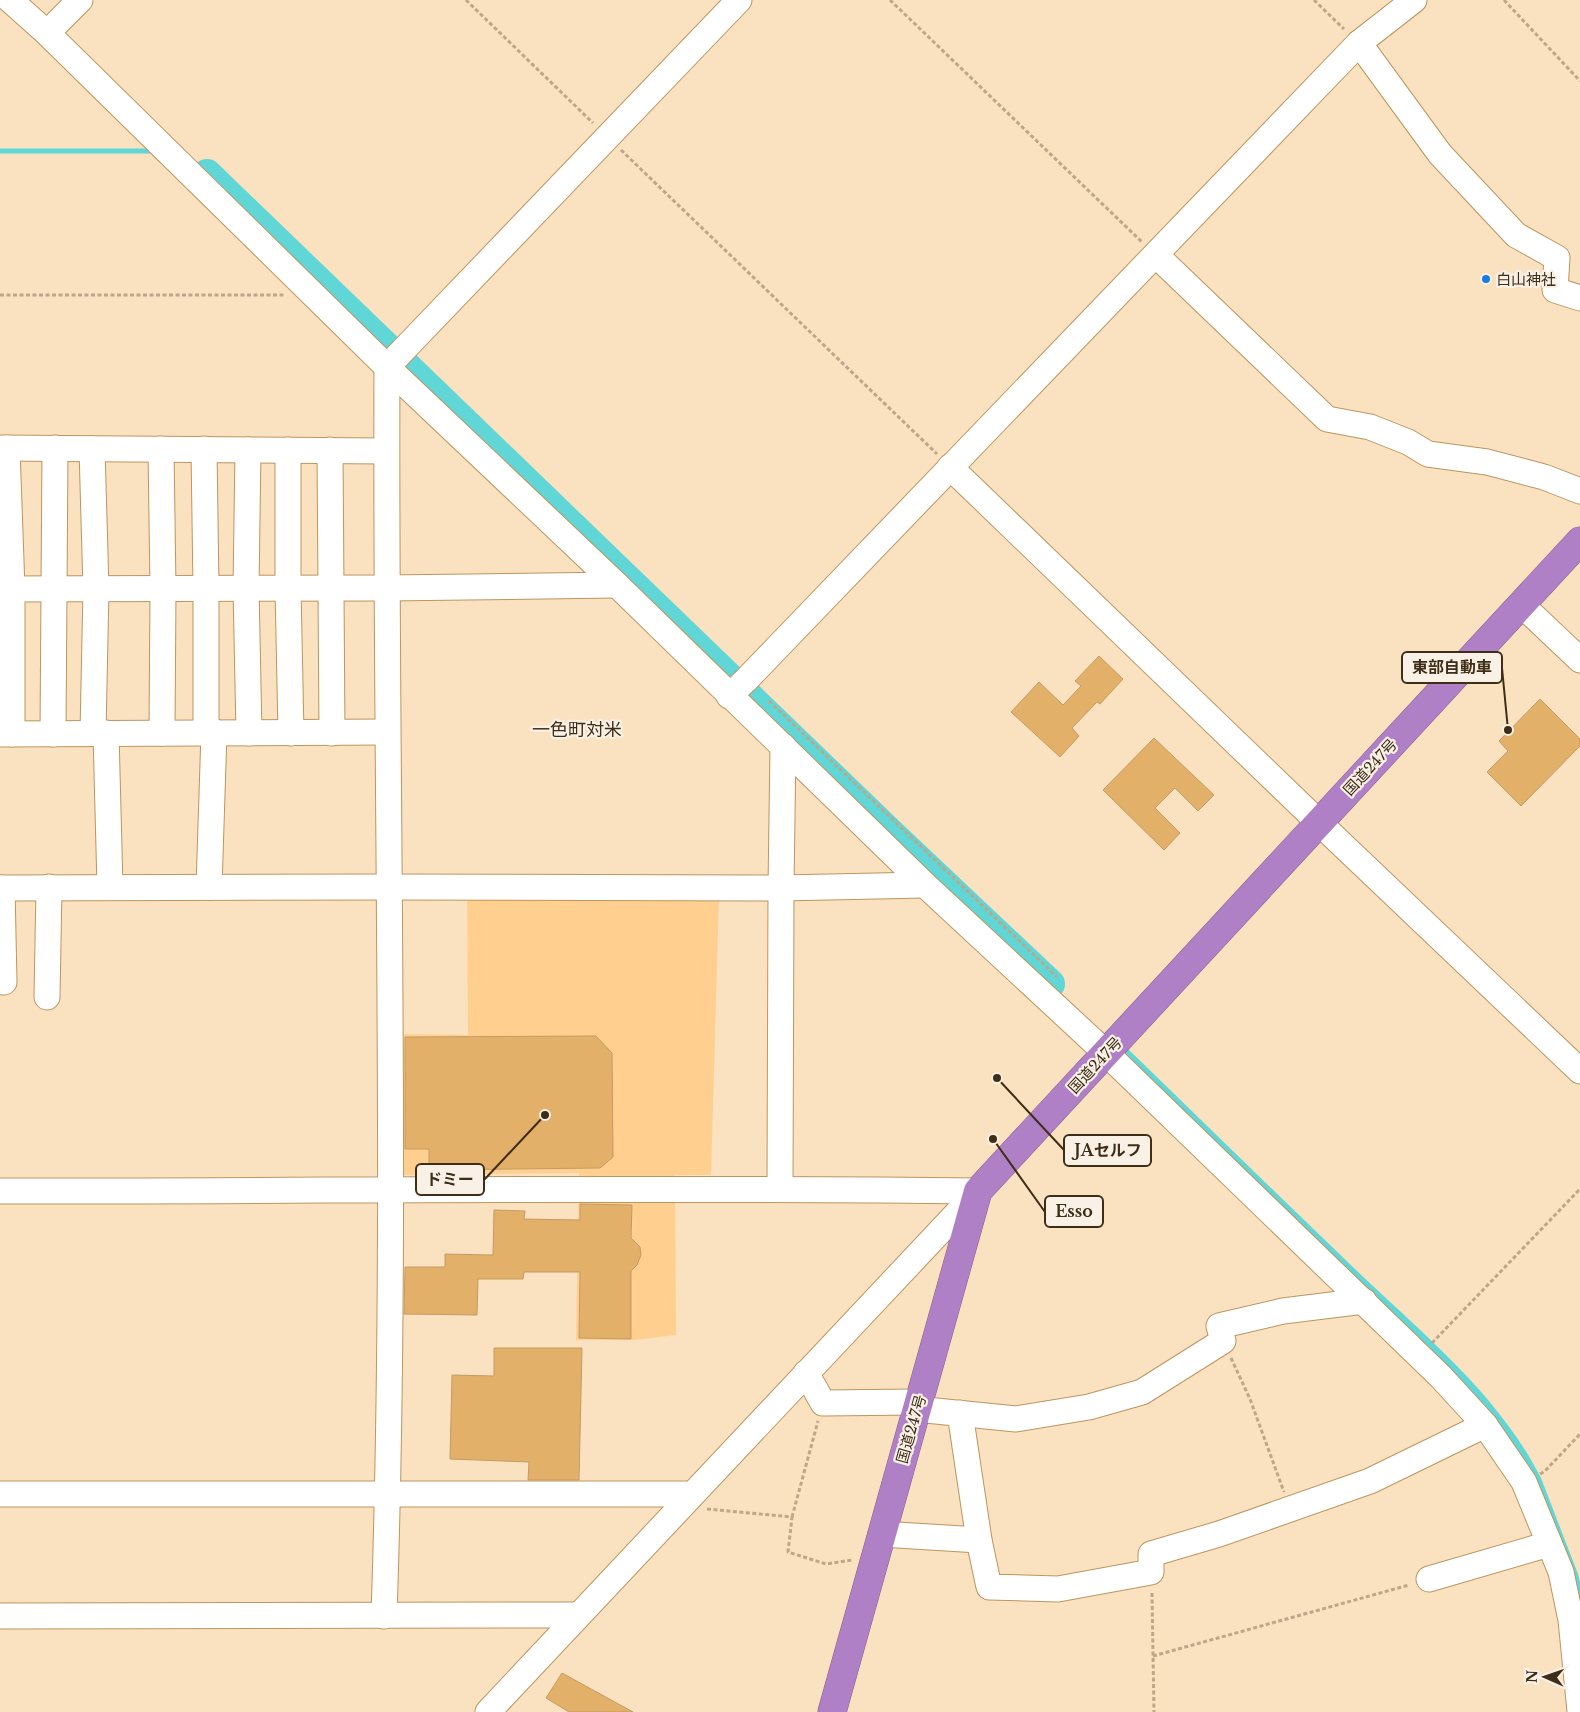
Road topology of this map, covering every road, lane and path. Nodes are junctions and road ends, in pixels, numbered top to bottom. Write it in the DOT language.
graph roads {
  1 [pos="80,0"];
  2 [pos="466,0"];
  3 [pos="739,0"];
  4 [pos="890,0"];
  5 [pos="1314,0"];
  6 [pos="1414,0"];
  7 [pos="1504,0"];
  8 [pos="7,1"];
  9 [pos="53,27"];
  10 [pos="1359,43"];
  11 [pos="1580,82"];
  12 [pos="608,137"];
  13 [pos="1156,255"];
  14 [pos="0,295"];
  15 [pos="314,296"];
  16 [pos="1580,298"];
  17 [pos="394,359"];
  18 [pos="3,448"];
  19 [pos="54,448"];
  20 [pos="92,449"];
  21 [pos="161,449"];
  22 [pos="204,450"];
  23 [pos="248,450"];
  24 [pos="288,450"];
  25 [pos="330,450"];
  26 [pos="386,451"];
  27 [pos="950,467"];
  28 [pos="1580,491"];
  29 [pos="1580,541"];
  30 [pos="617,585"];
  31 [pos="206,588"];
  32 [pos="246,588"];
  33 [pos="288,588"];
  34 [pos="332,588"];
  35 [pos="386,588"];
  36 [pos="6,589"];
  37 [pos="54,589"];
  38 [pos="96,589"];
  39 [pos="163,589"];
  40 [pos="1522,605"];
  41 [pos="1580,660"];
  42 [pos="738,688"];
  43 [pos="387,732"];
  44 [pos="99,733"];
  45 [pos="162,733"];
  46 [pos="214,733"];
  47 [pos="249,733"];
  48 [pos="291,733"];
  49 [pos="332,733"];
  50 [pos="6,734"];
  51 [pos="53,734"];
  52 [pos="783,746"];
  53 [pos="1318,823"];
  54 [pos="925,885"];
  55 [pos="48,887"];
  56 [pos="110,887"];
  57 [pos="209,887"];
  58 [pos="388,887"];
  59 [pos="1,888"];
  60 [pos="781,888"];
  61 [pos="1061,980"];
  62 [pos="4,982"];
  63 [pos="47,997"];
  64 [pos="1106,1054"];
  65 [pos="1580,1071"];
  66 [pos="780,1188"];
  67 [pos="1580,1189"];
  68 [pos="0,1190"];
  69 [pos="978,1190"];
  70 [pos="391,1191"];
  71 [pos="1364,1301"];
  72 [pos="1223,1341"];
  73 [pos="1420,1356"];
  74 [pos="806,1373"];
  75 [pos="823,1403"];
  76 [pos="917,1406"];
  77 [pos="960,1413"];
  78 [pos="1485,1425"];
  79 [pos="1580,1434"];
  80 [pos="1524,1482"];
  81 [pos="388,1493"];
  82 [pos="0,1494"];
  83 [pos="686,1500"];
  84 [pos="1290,1509"];
  85 [pos="792,1517"];
  86 [pos="881,1534"];
  87 [pos="979,1540"];
  88 [pos="1549,1544"];
  89 [pos="852,1560"];
  90 [pos="1151,1572"];
  91 [pos="1429,1580"];
  92 [pos="578,1615"];
  93 [pos="0,1616"];
  94 [pos="384,1616"];
  95 [pos="1153,1656"];
  96 [pos="1580,1711"];
  97 [pos="488,1712"];
  98 [pos="832,1712"];
  99 [pos="1154,1712"];
  1 -- 9 [label="street"];
  2 -- 12 [label="path"];
  3 -- 12 [label="street"];
  4 -- 13 [label="path"];
  5 -- 10 [label="path"];
  6 -- 10 [label="street"];
  7 -- 11 [label="path"];
  8 -- 9 [label="street"];
  9 -- 15 [label="street"];
  10 -- 13 [label="street"];
  10 -- 16 [label="street"];
  12 -- 17 [label="street"];
  12 -- 27 [label="path"];
  13 -- 27 [label="street"];
  13 -- 28 [label="street"];
  14 -- 15 [label="path"];
  15 -- 17 [label="street"];
  17 -- 26 [label="street"];
  17 -- 30 [label="street"];
  18 -- 19 [label="street"];
  18 -- 36 [label="street"];
  19 -- 20 [label="street"];
  19 -- 37 [label="street"];
  20 -- 21 [label="street"];
  20 -- 38 [label="street"];
  21 -- 22 [label="street"];
  21 -- 39 [label="street"];
  22 -- 23 [label="street"];
  22 -- 31 [label="street"];
  23 -- 24 [label="street"];
  23 -- 32 [label="street"];
  24 -- 25 [label="street"];
  24 -- 33 [label="street"];
  25 -- 26 [label="street"];
  25 -- 34 [label="street"];
  26 -- 35 [label="street"];
  27 -- 42 [label="street"];
  27 -- 53 [label="street"];
  29 -- 40 [label="highway, 国道247号"];
  30 -- 35 [label="street"];
  30 -- 42 [label="street"];
  31 -- 32 [label="street"];
  31 -- 39 [label="street"];
  31 -- 46 [label="street"];
  32 -- 33 [label="street"];
  32 -- 47 [label="street"];
  33 -- 34 [label="street"];
  33 -- 48 [label="street"];
  34 -- 35 [label="street"];
  34 -- 49 [label="street"];
  35 -- 43 [label="street"];
  36 -- 37 [label="street"];
  36 -- 50 [label="street"];
  37 -- 38 [label="street"];
  37 -- 51 [label="street"];
  38 -- 39 [label="street"];
  38 -- 44 [label="street"];
  39 -- 45 [label="street"];
  40 -- 41 [label="street"];
  40 -- 53 [label="highway, 国道247号"];
  42 -- 52 [label="street"];
  42 -- 61 [label="path"];
  43 -- 49 [label="street"];
  43 -- 58 [label="street"];
  44 -- 45 [label="street"];
  44 -- 51 [label="street"];
  44 -- 56 [label="street"];
  45 -- 46 [label="street"];
  46 -- 47 [label="street"];
  46 -- 57 [label="street"];
  47 -- 48 [label="street"];
  48 -- 49 [label="street"];
  50 -- 51 [label="street"];
  52 -- 54 [label="street"];
  52 -- 60 [label="street"];
  53 -- 64 [label="highway, 国道247号"];
  53 -- 65 [label="street"];
  54 -- 60 [label="street"];
  54 -- 64 [label="street"];
  55 -- 56 [label="street"];
  55 -- 59 [label="street"];
  55 -- 63 [label="street"];
  56 -- 57 [label="street"];
  57 -- 58 [label="street"];
  58 -- 60 [label="street"];
  58 -- 70 [label="street"];
  59 -- 62 [label="street"];
  60 -- 66 [label="street"];
  64 -- 69 [label="highway, 国道247号"];
  64 -- 71 [label="street"];
  66 -- 69 [label="street"];
  66 -- 70 [label="street"];
  67 -- 73 [label="path"];
  68 -- 70 [label="street"];
  69 -- 74 [label="street"];
  69 -- 76 [label="highway, 国道247号"];
  70 -- 81 [label="street"];
  71 -- 72 [label="street"];
  71 -- 73 [label="street"];
  72 -- 77 [label="street"];
  72 -- 84 [label="path"];
  73 -- 78 [label="street"];
  74 -- 75 [label="street"];
  74 -- 83 [label="street"];
  75 -- 76 [label="street"];
  75 -- 85 [label="path"];
  76 -- 77 [label="street"];
  76 -- 86 [label="highway, 国道247号"];
  77 -- 87 [label="street"];
  78 -- 80 [label="street"];
  78 -- 84 [label="street"];
  79 -- 80 [label="path"];
  80 -- 88 [label="street"];
  81 -- 82 [label="street"];
  81 -- 83 [label="street"];
  81 -- 94 [label="street"];
  83 -- 85 [label="path"];
  83 -- 92 [label="street"];
  84 -- 90 [label="street"];
  85 -- 89 [label="path"];
  86 -- 87 [label="street"];
  86 -- 98 [label="highway, 国道247号"];
  87 -- 90 [label="street"];
  88 -- 91 [label="street"];
  88 -- 96 [label="street"];
  90 -- 95 [label="path"];
  91 -- 95 [label="path"];
  92 -- 94 [label="street"];
  92 -- 97 [label="street"];
  93 -- 94 [label="street"];
  95 -- 99 [label="path"];
}
